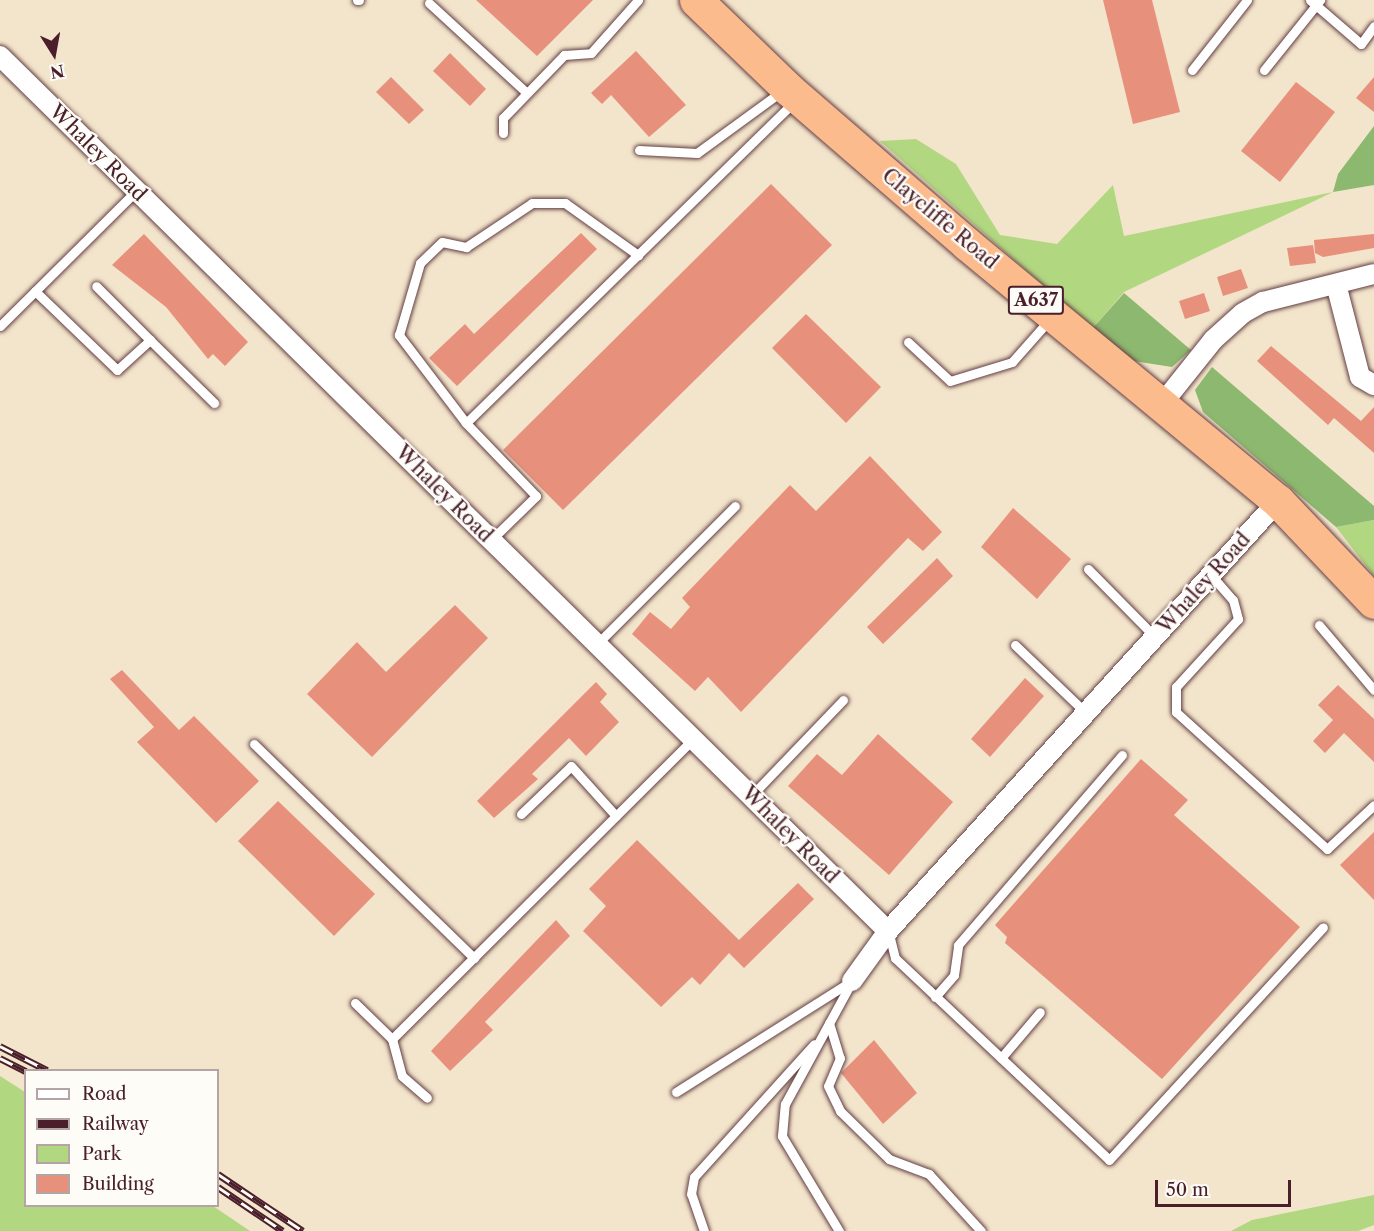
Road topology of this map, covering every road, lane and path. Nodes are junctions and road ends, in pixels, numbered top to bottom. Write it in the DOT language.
graph roads {
  1 [pos="638,0"];
  2 [pos="696,0"];
  3 [pos="1247,0"];
  4 [pos="1315,2"];
  5 [pos="429,3"];
  6 [pos="1374,26"];
  7 [pos="0,56"];
  8 [pos="1192,70"];
  9 [pos="1264,70"];
  10 [pos="527,93"];
  11 [pos="792,93"];
  12 [pos="503,133"];
  13 [pos="639,150"];
  14 [pos="136,190"];
  15 [pos="638,255"];
  16 [pos="1374,274"];
  17 [pos="96,286"];
  18 [pos="1337,288"];
  19 [pos="35,291"];
  20 [pos="1054,315"];
  21 [pos="0,326"];
  22 [pos="150,340"];
  23 [pos="908,342"];
  24 [pos="1374,386"];
  25 [pos="214,403"];
  26 [pos="1162,404"];
  27 [pos="466,423"];
  28 [pos="1278,501"];
  29 [pos="735,506"];
  30 [pos="491,540"];
  31 [pos="1088,569"];
  32 [pos="1211,575"];
  33 [pos="1374,602"];
  34 [pos="1319,626"];
  35 [pos="1155,637"];
  36 [pos="597,644"];
  37 [pos="1015,645"];
  38 [pos="1374,690"];
  39 [pos="843,700"];
  40 [pos="1086,713"];
  41 [pos="693,739"];
  42 [pos="254,744"];
  43 [pos="1122,755"];
  44 [pos="751,796"];
  45 [pos="1374,805"];
  46 [pos="521,814"];
  47 [pos="616,816"];
  48 [pos="1323,927"];
  49 [pos="888,932"];
  50 [pos="474,958"];
  51 [pos="852,981"];
  52 [pos="935,997"];
  53 [pos="355,1003"];
  54 [pos="1040,1012"];
  55 [pos="829,1023"];
  56 [pos="822,1036"];
  57 [pos="392,1040"];
  58 [pos="1001,1058"];
  59 [pos="676,1092"];
  60 [pos="428,1098"];
  61 [pos="704,1231"];
  62 [pos="838,1231"];
  63 [pos="981,1231"];
  1 -- 10 [label="lane"];
  2 -- 11 [label="highway, Claycliffe Road / A637"];
  3 -- 8 [label="lane"];
  4 -- 6 [label="lane"];
  4 -- 9 [label="lane"];
  5 -- 10 [label="lane"];
  7 -- 14 [label="street, Whaley Road"];
  10 -- 12 [label="lane"];
  11 -- 13 [label="lane"];
  11 -- 15 [label="lane"];
  11 -- 20 [label="highway, Claycliffe Road / A637"];
  14 -- 19 [label="lane"];
  14 -- 30 [label="street, Whaley Road"];
  15 -- 27 [label="lane"];
  15 -- 27 [label="lane"];
  16 -- 18 [label="street"];
  17 -- 22 [label="lane"];
  18 -- 24 [label="street"];
  18 -- 26 [label="street"];
  19 -- 21 [label="lane"];
  19 -- 22 [label="lane"];
  20 -- 23 [label="lane"];
  20 -- 26 [label="highway, Claycliffe Road / A637"];
  22 -- 25 [label="lane"];
  26 -- 28 [label="highway, Claycliffe Road / A637"];
  27 -- 30 [label="lane"];
  28 -- 32 [label="street, Whaley Road"];
  28 -- 33 [label="highway, Claycliffe Road / A637"];
  29 -- 36 [label="lane"];
  30 -- 36 [label="street, Whaley Road"];
  31 -- 35 [label="lane"];
  32 -- 35 [label="street, Whaley Road"];
  32 -- 45 [label="lane"];
  34 -- 38 [label="lane"];
  35 -- 40 [label="street, Whaley Road"];
  36 -- 41 [label="street, Whaley Road"];
  37 -- 40 [label="lane"];
  39 -- 44 [label="lane"];
  40 -- 49 [label="street, Whaley Road"];
  41 -- 44 [label="street, Whaley Road"];
  41 -- 47 [label="lane"];
  42 -- 50 [label="lane"];
  43 -- 52 [label="lane"];
  44 -- 49 [label="street, Whaley Road"];
  46 -- 47 [label="lane"];
  47 -- 50 [label="lane"];
  48 -- 58 [label="lane"];
  49 -- 51 [label="street, Whaley Road"];
  49 -- 52 [label="lane"];
  50 -- 57 [label="lane"];
  51 -- 55 [label="lane"];
  51 -- 59 [label="lane"];
  52 -- 58 [label="lane"];
  53 -- 57 [label="lane"];
  54 -- 58 [label="lane"];
  55 -- 56 [label="lane"];
  55 -- 63 [label="lane"];
  56 -- 61 [label="lane"];
  56 -- 62 [label="lane"];
  57 -- 60 [label="lane"];
}
